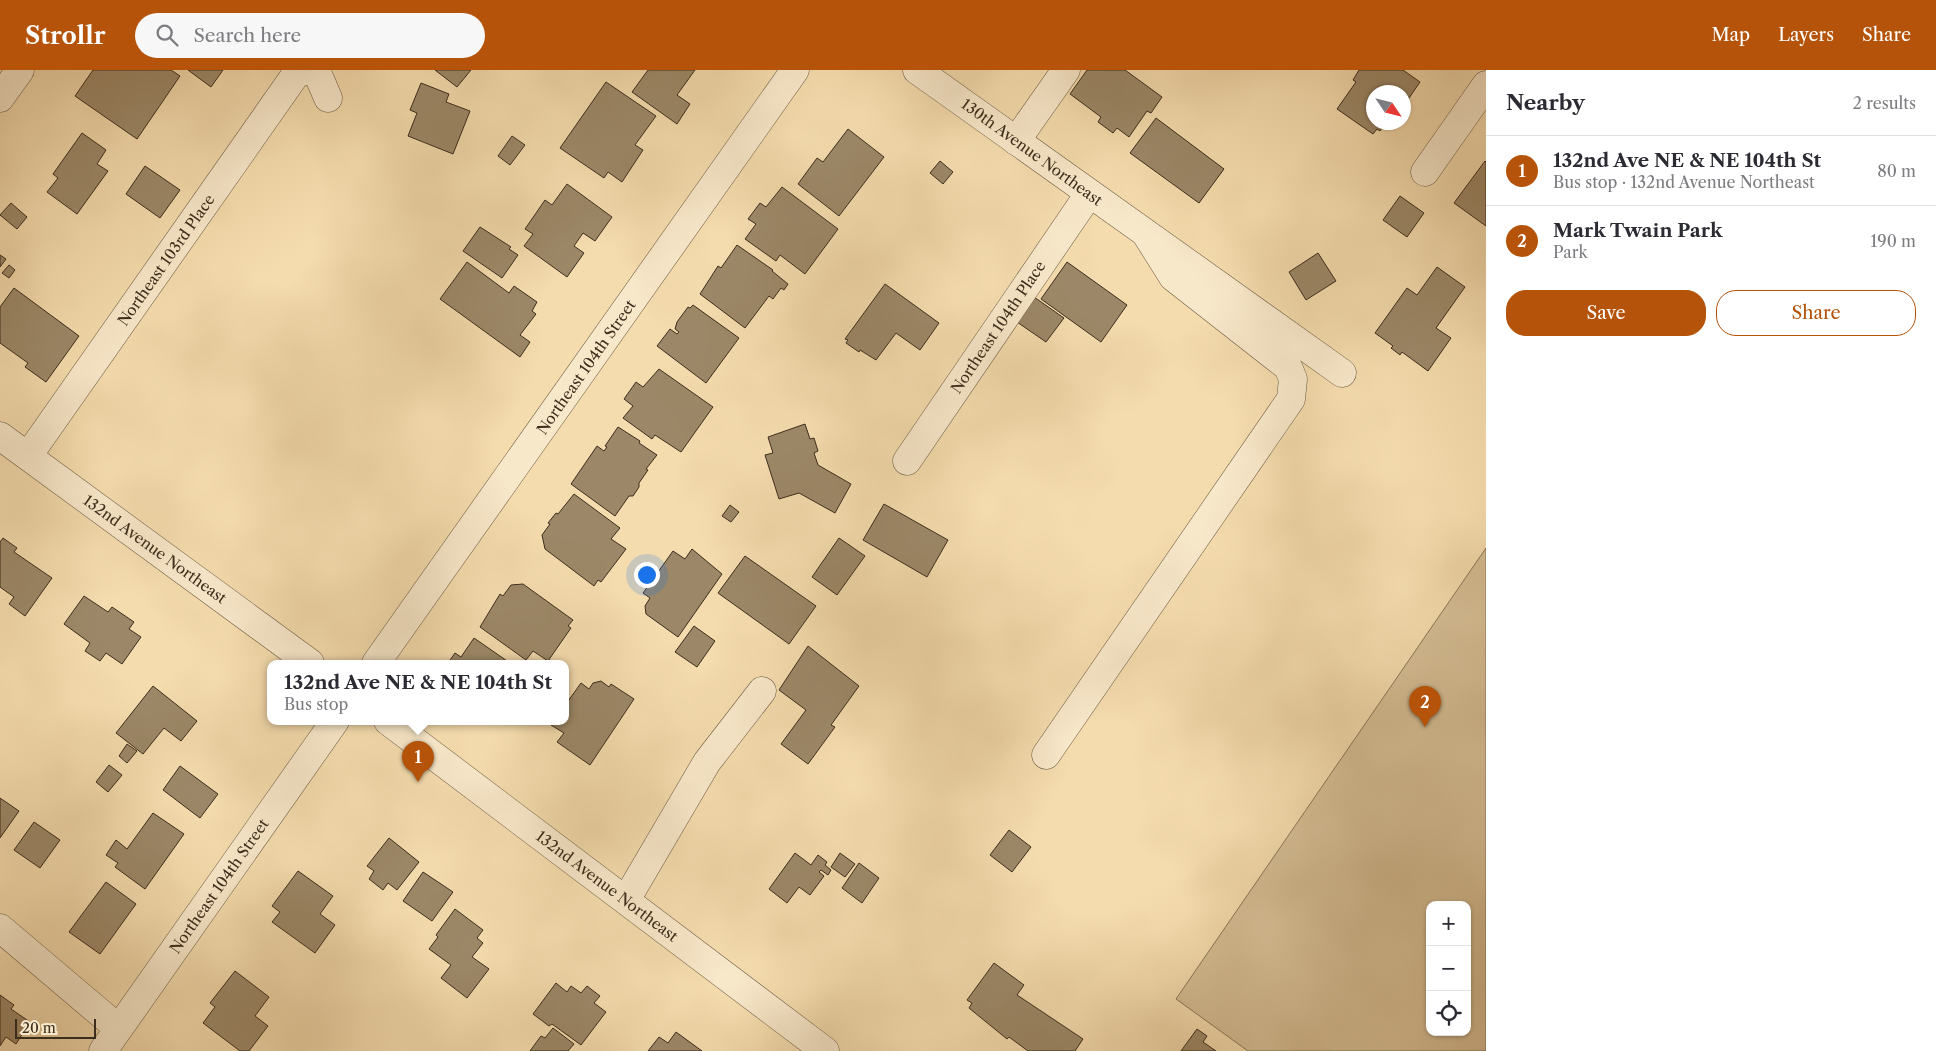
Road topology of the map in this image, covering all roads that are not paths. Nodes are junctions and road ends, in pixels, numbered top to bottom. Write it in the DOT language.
graph roads {
  1 [pos="20,70"];
  2 [pos="308,70"];
  3 [pos="316,70"];
  4 [pos="796,70"];
  5 [pos="917,70"];
  6 [pos="1066,70"];
  7 [pos="1486,85"];
  8 [pos="0,98"];
  9 [pos="328,98"];
  10 [pos="1016,141"];
  11 [pos="1425,172"];
  12 [pos="1089,194"];
  13 [pos="1146,234"];
  14 [pos="1342,373"];
  15 [pos="0,436"];
  16 [pos="28,456"];
  17 [pos="907,461"];
  18 [pos="306,660"];
  19 [pos="378,660"];
  20 [pos="762,691"];
  21 [pos="332,725"];
  22 [pos="393,725"];
  23 [pos="1046,755"];
  24 [pos="626,900"];
  25 [pos="0,928"];
  26 [pos="118,1028"];
  27 [pos="103,1051"];
  28 [pos="825,1051"];
  1 -- 8 [label="street"];
  2 -- 16 [label="street, Northeast 103rd Place"];
  3 -- 9 [label="street"];
  4 -- 19 [label="street, Northeast 104th Street"];
  5 -- 10 [label="street, 130th Avenue Northeast"];
  6 -- 10 [label="street"];
  7 -- 11 [label="street"];
  10 -- 12 [label="street, 130th Avenue Northeast"];
  12 -- 13 [label="street, 130th Avenue Northeast"];
  12 -- 17 [label="street, Northeast 104th Place"];
  13 -- 14 [label="street, 130th Avenue Northeast"];
  13 -- 23 [label="street"];
  15 -- 16 [label="street, 132nd Avenue Northeast"];
  16 -- 18 [label="street, 132nd Avenue Northeast"];
  20 -- 24 [label="street"];
  21 -- 26 [label="street, Northeast 104th Street"];
  22 -- 24 [label="street, 132nd Avenue Northeast"];
  24 -- 28 [label="street, 132nd Avenue Northeast"];
  25 -- 26 [label="street"];
  26 -- 27 [label="street, Northeast 104th Street"];
}
